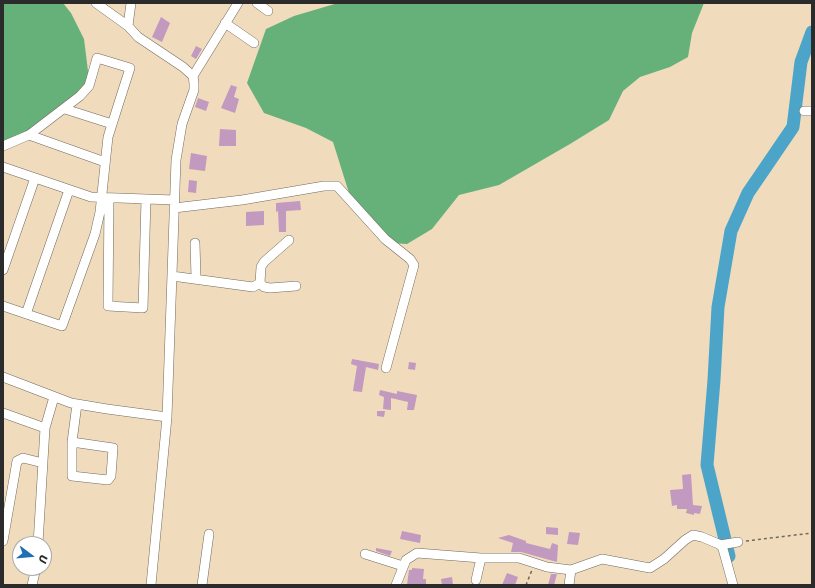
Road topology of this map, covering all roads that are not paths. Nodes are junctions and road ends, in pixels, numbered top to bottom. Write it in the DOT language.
graph roads {
  1 [pos="96,3"];
  2 [pos="131,3"];
  3 [pos="238,3"];
  4 [pos="257,3"];
  5 [pos="268,10"];
  6 [pos="225,23"];
  7 [pos="128,26"];
  8 [pos="254,43"];
  9 [pos="193,76"];
  10 [pos="65,109"];
  11 [pos="112,124"];
  12 [pos="29,135"];
  13 [pos="3,146"];
  14 [pos="105,162"];
  15 [pos="3,167"];
  16 [pos="35,178"];
  17 [pos="69,190"];
  18 [pos="105,199"];
  19 [pos="146,200"];
  20 [pos="174,204"];
  21 [pos="289,240"];
  22 [pos="195,243"];
  23 [pos="3,270"];
  24 [pos="172,276"];
  25 [pos="196,278"];
  26 [pos="260,283"];
  27 [pos="296,286"];
  28 [pos="3,306"];
  29 [pos="26,314"];
  30 [pos="386,368"];
  31 [pos="3,377"];
  32 [pos="54,397"];
  33 [pos="77,404"];
  34 [pos="3,413"];
  35 [pos="167,417"];
  36 [pos="45,428"];
  37 [pos="72,442"];
  38 [pos="43,463"];
  39 [pos="209,534"];
  40 [pos="38,536"];
  41 [pos="3,541"];
  42 [pos="738,542"];
  43 [pos="722,545"];
  44 [pos="365,554"];
  45 [pos="481,558"];
  46 [pos="403,566"];
  47 [pos="571,570"];
  48 [pos="476,580"];
  49 [pos="151,585"];
  50 [pos="202,585"];
  51 [pos="396,585"];
  52 [pos="569,585"];
  53 [pos="733,585"];
  1 -- 7 [label="street"];
  2 -- 7 [label="street"];
  3 -- 6 [label="street"];
  4 -- 5 [label="street"];
  6 -- 8 [label="street"];
  6 -- 9 [label="street"];
  7 -- 9 [label="street"];
  9 -- 20 [label="street"];
  10 -- 11 [label="street"];
  10 -- 11 [label="street"];
  10 -- 12 [label="street"];
  11 -- 14 [label="street"];
  12 -- 13 [label="street"];
  12 -- 14 [label="street"];
  14 -- 18 [label="street"];
  15 -- 16 [label="street"];
  16 -- 17 [label="street"];
  16 -- 23 [label="street"];
  17 -- 18 [label="street"];
  17 -- 29 [label="street"];
  18 -- 19 [label="street"];
  18 -- 19 [label="street"];
  18 -- 29 [label="street"];
  19 -- 20 [label="street"];
  20 -- 24 [label="street"];
  20 -- 30 [label="street"];
  21 -- 26 [label="street"];
  22 -- 25 [label="street"];
  24 -- 25 [label="street"];
  24 -- 35 [label="street"];
  25 -- 26 [label="street"];
  26 -- 27 [label="street"];
  28 -- 29 [label="street"];
  31 -- 32 [label="street"];
  32 -- 33 [label="street"];
  32 -- 36 [label="street"];
  33 -- 35 [label="street"];
  33 -- 37 [label="street"];
  34 -- 36 [label="street"];
  35 -- 49 [label="street"];
  36 -- 38 [label="street"];
  37 -- 37 [label="street"];
  38 -- 40 [label="street"];
  38 -- 41 [label="street"];
  39 -- 50 [label="street"];
  42 -- 43 [label="street"];
  43 -- 47 [label="street"];
  43 -- 53 [label="street"];
  44 -- 46 [label="street"];
  45 -- 46 [label="street"];
  45 -- 47 [label="street"];
  45 -- 48 [label="street"];
  46 -- 51 [label="street"];
  47 -- 52 [label="street"];
}
